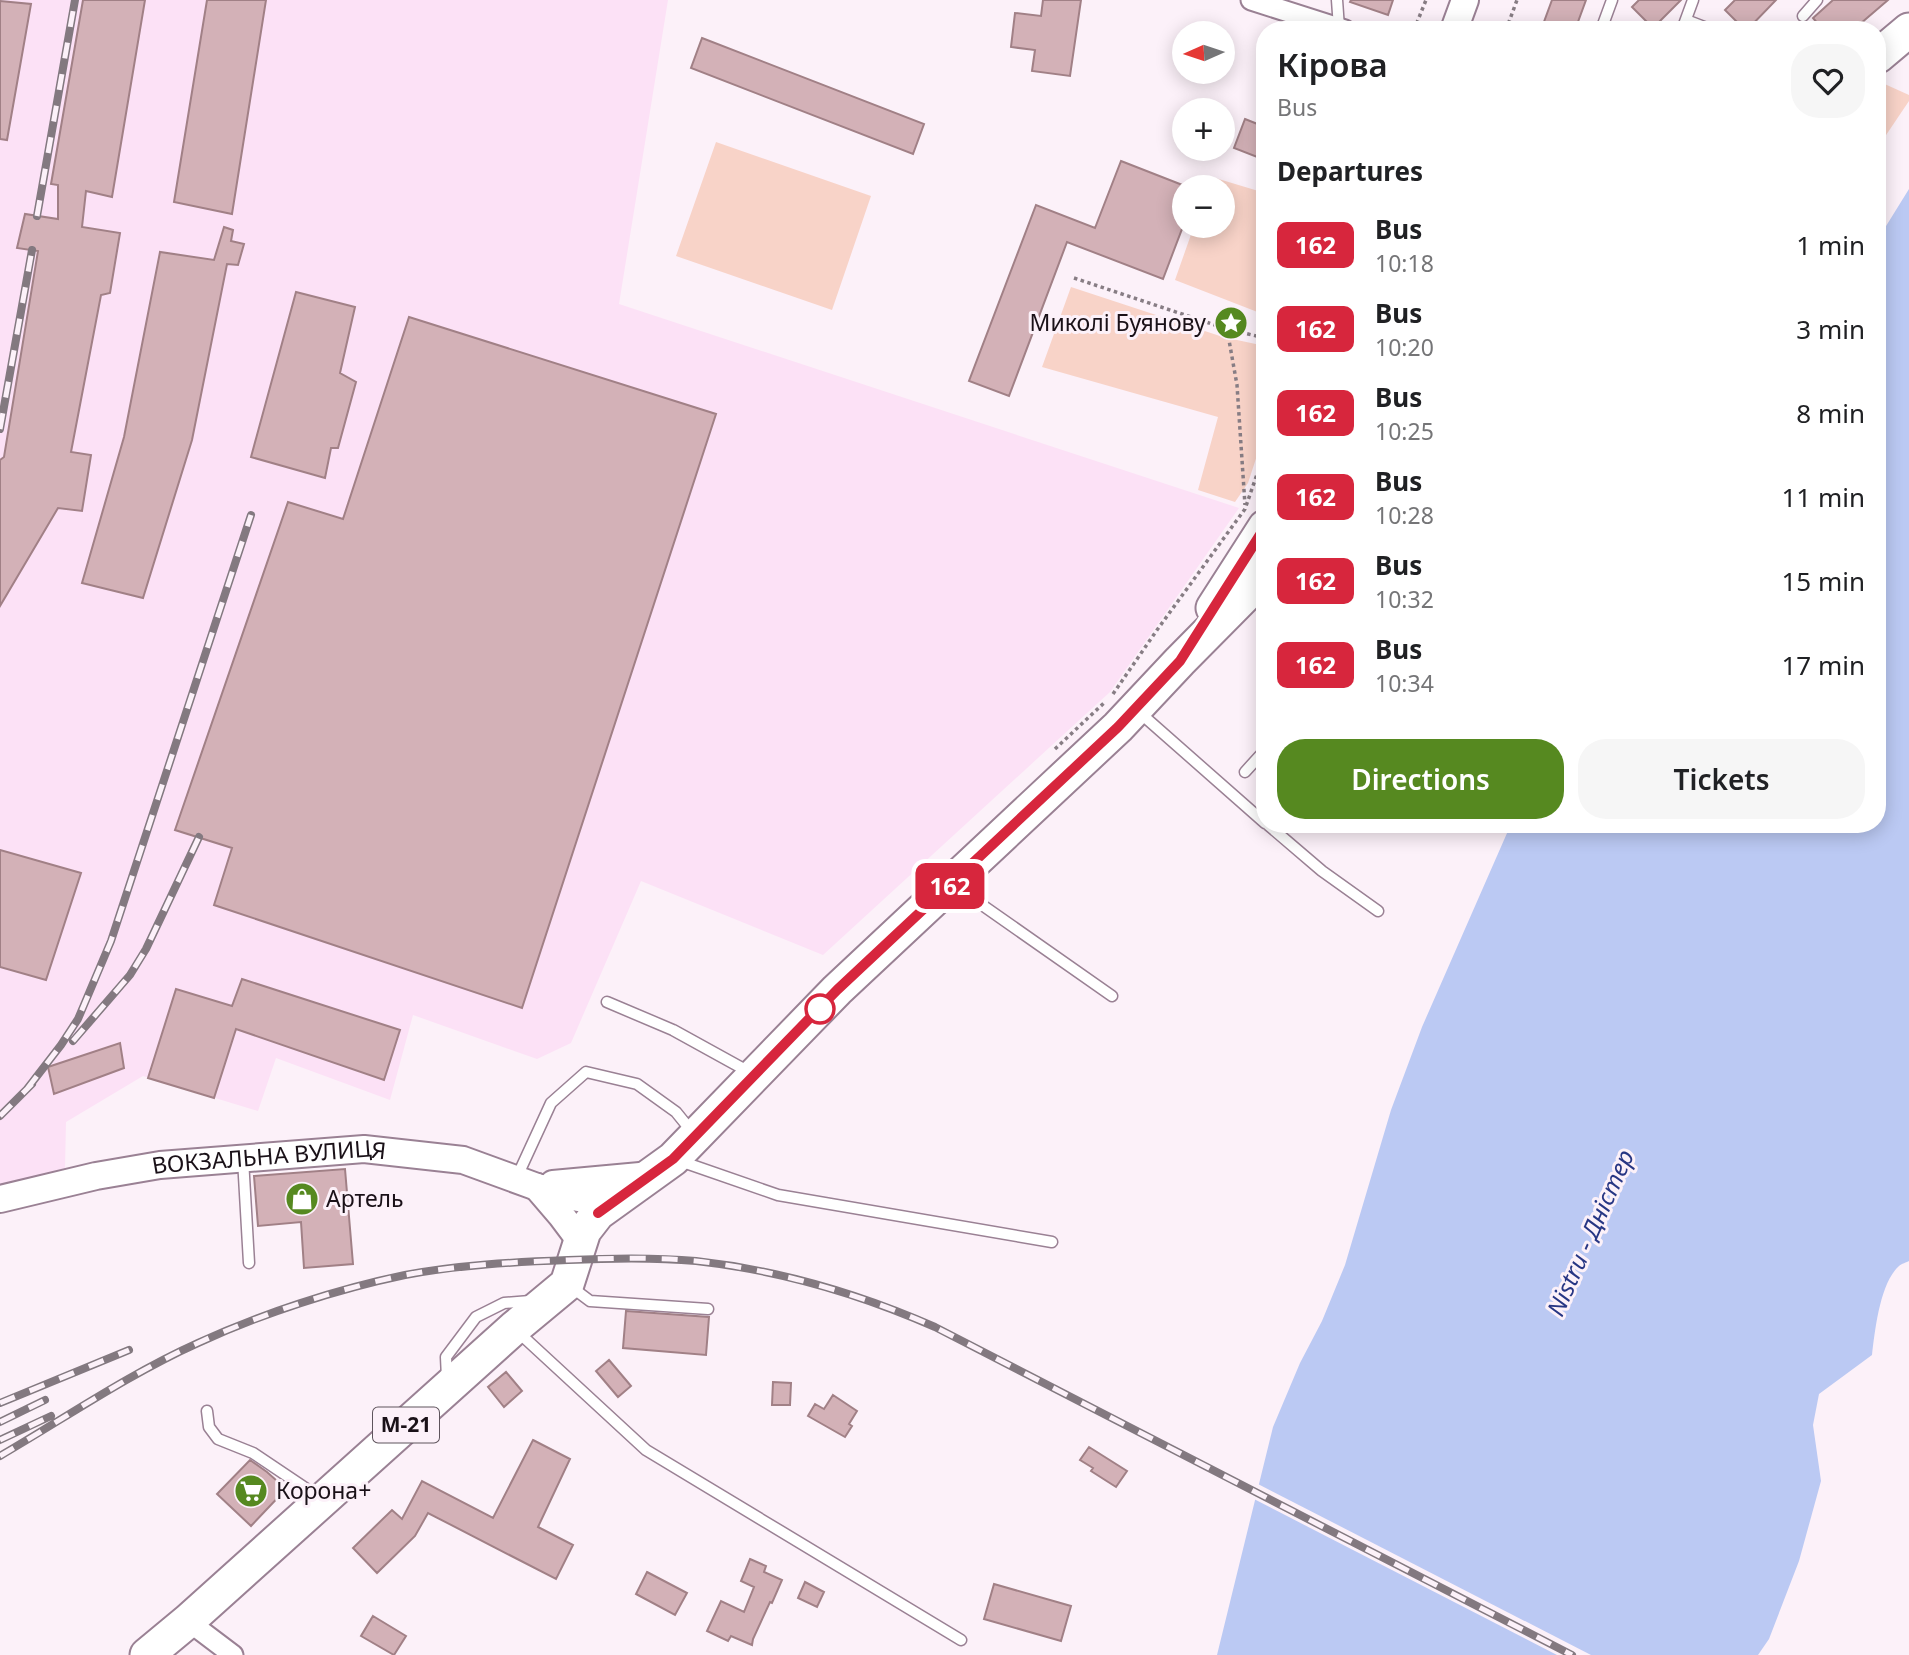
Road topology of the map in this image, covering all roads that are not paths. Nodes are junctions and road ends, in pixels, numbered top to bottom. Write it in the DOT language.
graph roads {
  1 [pos="1251,0"];
  2 [pos="1337,0"];
  3 [pos="1465,0"];
  4 [pos="1480,0"];
  5 [pos="1612,0"];
  6 [pos="1693,0"];
  7 [pos="1817,0"];
  8 [pos="1803,16"];
  9 [pos="1317,21"];
  10 [pos="1341,21"];
  11 [pos="1457,21"];
  12 [pos="1472,21"];
  13 [pos="1604,21"];
  14 [pos="1685,21"];
  15 [pos="1909,30"];
  16 [pos="1886,49"];
  17 [pos="1255,518"];
  18 [pos="1256,584"];
  19 [pos="1180,661"];
  20 [pos="1136,708"];
  21 [pos="1256,760"];
  22 [pos="1245,772"];
  23 [pos="1256,814"];
  24 [pos="1278,833"];
  25 [pos="952,884"];
  26 [pos="1378,911"];
  27 [pos="1112,996"];
  28 [pos="607,1002"];
  29 [pos="755,1075"];
  30 [pos="673,1157"];
  31 [pos="243,1158"];
  32 [pos="526,1183"];
  33 [pos="0,1199"];
  34 [pos="608,1206"];
  35 [pos="1052,1242"];
  36 [pos="582,1243"];
  37 [pos="249,1263"];
  38 [pos="557,1292"];
  39 [pos="708,1309"];
  40 [pos="514,1328"];
  41 [pos="447,1388"];
  42 [pos="207,1410"];
  43 [pos="323,1500"];
  44 [pos="188,1621"];
  45 [pos="961,1640"];
  46 [pos="147,1655"];
  47 [pos="233,1655"];
  1 -- 9 [label="street"];
  2 -- 10 [label="lane"];
  3 -- 11 [label="main road"];
  4 -- 12 [label="main road"];
  5 -- 13 [label="lane"];
  6 -- 14 [label="lane"];
  7 -- 8 [label="lane"];
  15 -- 16 [label="highway"];
  17 -- 19 [label="highway, М-21"];
  18 -- 19 [label="highway, М-21"];
  19 -- 20 [label="highway, М-21"];
  20 -- 23 [label="lane"];
  20 -- 25 [label="highway, М-21"];
  21 -- 22 [label="lane"];
  24 -- 26 [label="lane"];
  25 -- 27 [label="lane"];
  25 -- 29 [label="highway, М-21"];
  28 -- 29 [label="lane"];
  29 -- 30 [label="highway, М-21"];
  30 -- 32 [label="main road, ВОКЗАЛЬНА ВУЛИЦЯ"];
  30 -- 32 [label="lane"];
  30 -- 34 [label="highway, М-21"];
  30 -- 35 [label="lane"];
  31 -- 32 [label="main road, ВОКЗАЛЬНА ВУЛИЦЯ"];
  31 -- 33 [label="main road, ВОКЗАЛЬНА ВУЛИЦЯ"];
  31 -- 37 [label="lane"];
  32 -- 34 [label="main road, ВОКЗАЛЬНА ВУЛИЦЯ"];
  32 -- 36 [label="main road, ВОКЗАЛЬНА ВУЛИЦЯ"];
  34 -- 36 [label="highway, М-21"];
  36 -- 38 [label="highway, М-21"];
  38 -- 39 [label="lane"];
  38 -- 40 [label="highway, М-21"];
  38 -- 41 [label="lane"];
  40 -- 41 [label="highway, М-21"];
  40 -- 45 [label="lane"];
  41 -- 43 [label="highway, М-21"];
  42 -- 43 [label="lane"];
  43 -- 44 [label="highway, М-21"];
  44 -- 46 [label="highway, М-21"];
  44 -- 47 [label="street"];
}
